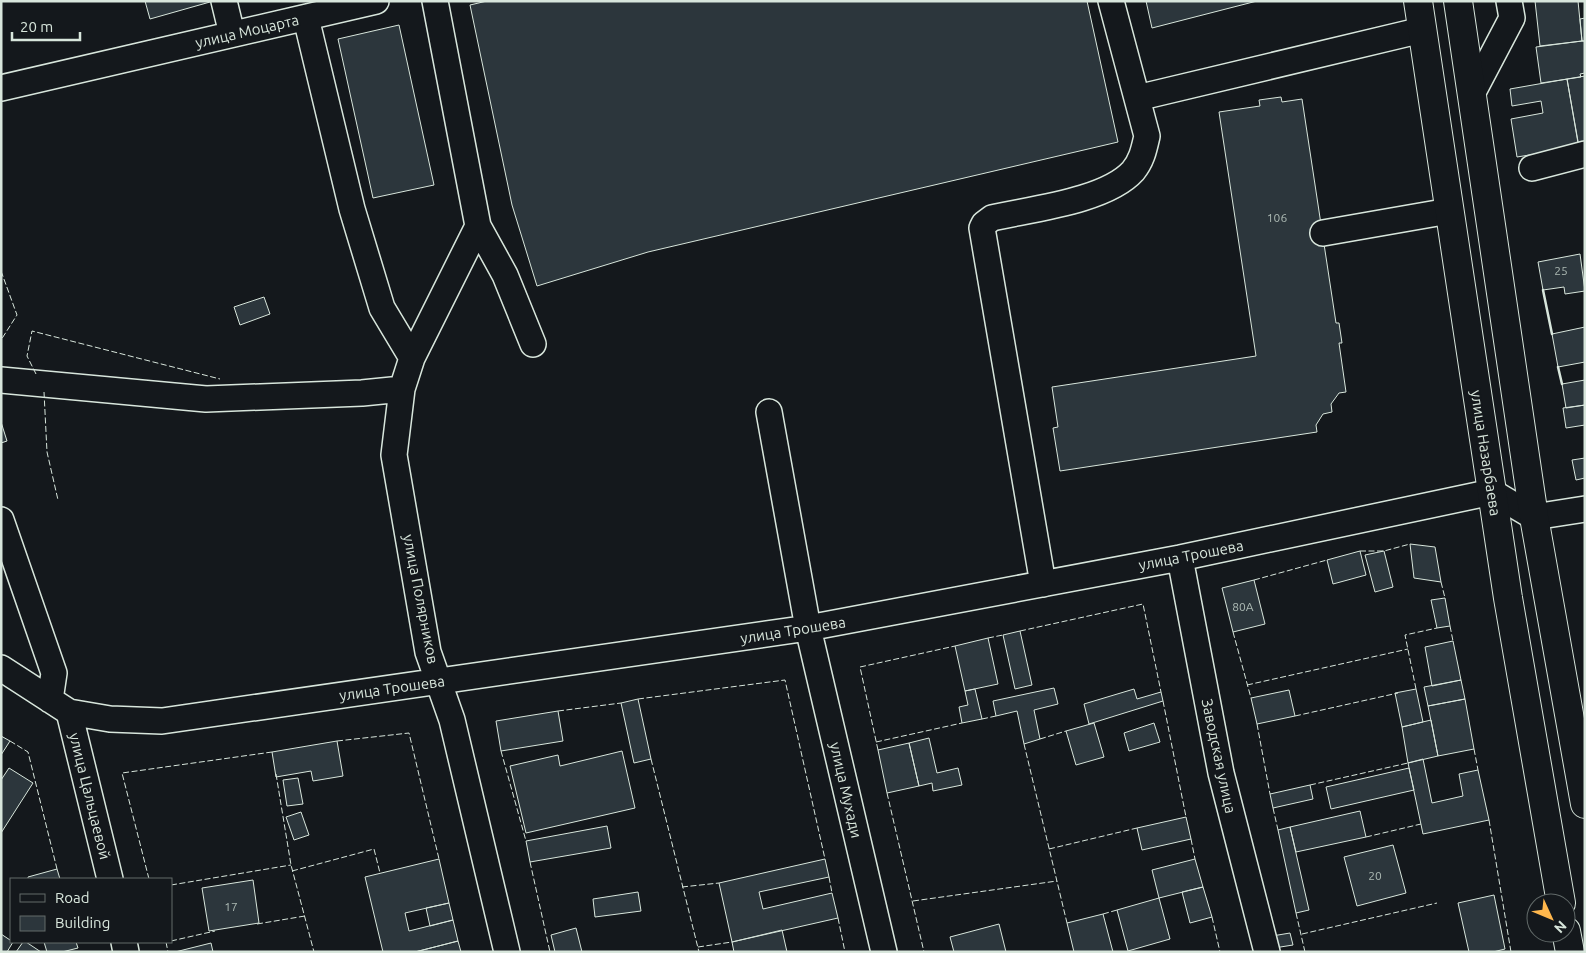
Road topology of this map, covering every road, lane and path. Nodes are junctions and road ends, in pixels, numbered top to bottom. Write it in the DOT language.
graph roads {
  1 [pos="224,1"];
  2 [pos="376,1"];
  3 [pos="435,1"];
  4 [pos="1111,1"];
  5 [pos="1418,1"];
  6 [pos="1458,1"];
  7 [pos="1509,1"];
  8 [pos="306,18"];
  9 [pos="1422,30"];
  10 [pos="232,34"];
  11 [pos="1,88"];
  12 [pos="1472,94"];
  13 [pos="1137,98"];
  14 [pos="1585,154"];
  15 [pos="1532,168"];
  16 [pos="1450,211"];
  17 [pos="478,226"];
  18 [pos="1323,234"];
  19 [pos="533,344"];
  20 [pos="412,358"];
  21 [pos="1,380"];
  22 [pos="402,389"];
  23 [pos="769,412"];
  24 [pos="1492,492"];
  25 [pos="1585,509"];
  26 [pos="1534,516"];
  27 [pos="1,520"];
  28 [pos="1180,558"];
  29 [pos="1043,584"];
  30 [pos="808,628"];
  31 [pos="1,668"];
  32 [pos="439,682"];
  33 [pos="60,706"];
  34 [pos="1585,804"];
  35 [pos="110,878"];
  36 [pos="1559,893"];
  37 [pos="507,952"];
  38 [pos="884,952"];
  39 [pos="1267,952"];
  1 -- 10 [label="street"];
  2 -- 8 [label="street, улица Моцарта"];
  3 -- 17 [label="street"];
  4 -- 13 [label="street"];
  5 -- 9 [label="main road, улица Назарбаева"];
  6 -- 12 [label="main road"];
  7 -- 12 [label="street"];
  8 -- 10 [label="street, улица Моцарта"];
  8 -- 20 [label="street"];
  9 -- 13 [label="street"];
  9 -- 16 [label="main road, улица Назарбаева"];
  10 -- 11 [label="street, улица Моцарта"];
  12 -- 26 [label="main road"];
  13 -- 29 [label="street"];
  14 -- 15 [label="street"];
  16 -- 18 [label="street"];
  16 -- 24 [label="main road, улица Назарбаева"];
  17 -- 19 [label="street"];
  17 -- 20 [label="street, улица Полярников"];
  20 -- 22 [label="street, улица Полярников"];
  21 -- 22 [label="street"];
  22 -- 32 [label="street, улица Полярников"];
  23 -- 30 [label="street, улица Мухади"];
  24 -- 26 [label="street"];
  24 -- 28 [label="street, улица Трошева"];
  24 -- 36 [label="main road, улица Назарбаева"];
  25 -- 26 [label="street"];
  26 -- 34 [label="main road"];
  27 -- 33 [label="street"];
  28 -- 29 [label="street, улица Трошева"];
  28 -- 39 [label="street, Заводская улица"];
  29 -- 30 [label="street, улица Трошева"];
  30 -- 32 [label="street, улица Трошева"];
  30 -- 38 [label="street, улица Мухади"];
  31 -- 33 [label="street, улица Трошева"];
  32 -- 33 [label="street, улица Трошева"];
  32 -- 37 [label="street, улица Полярников"];
  33 -- 35 [label="street, улица Цальцаевой"];
}
